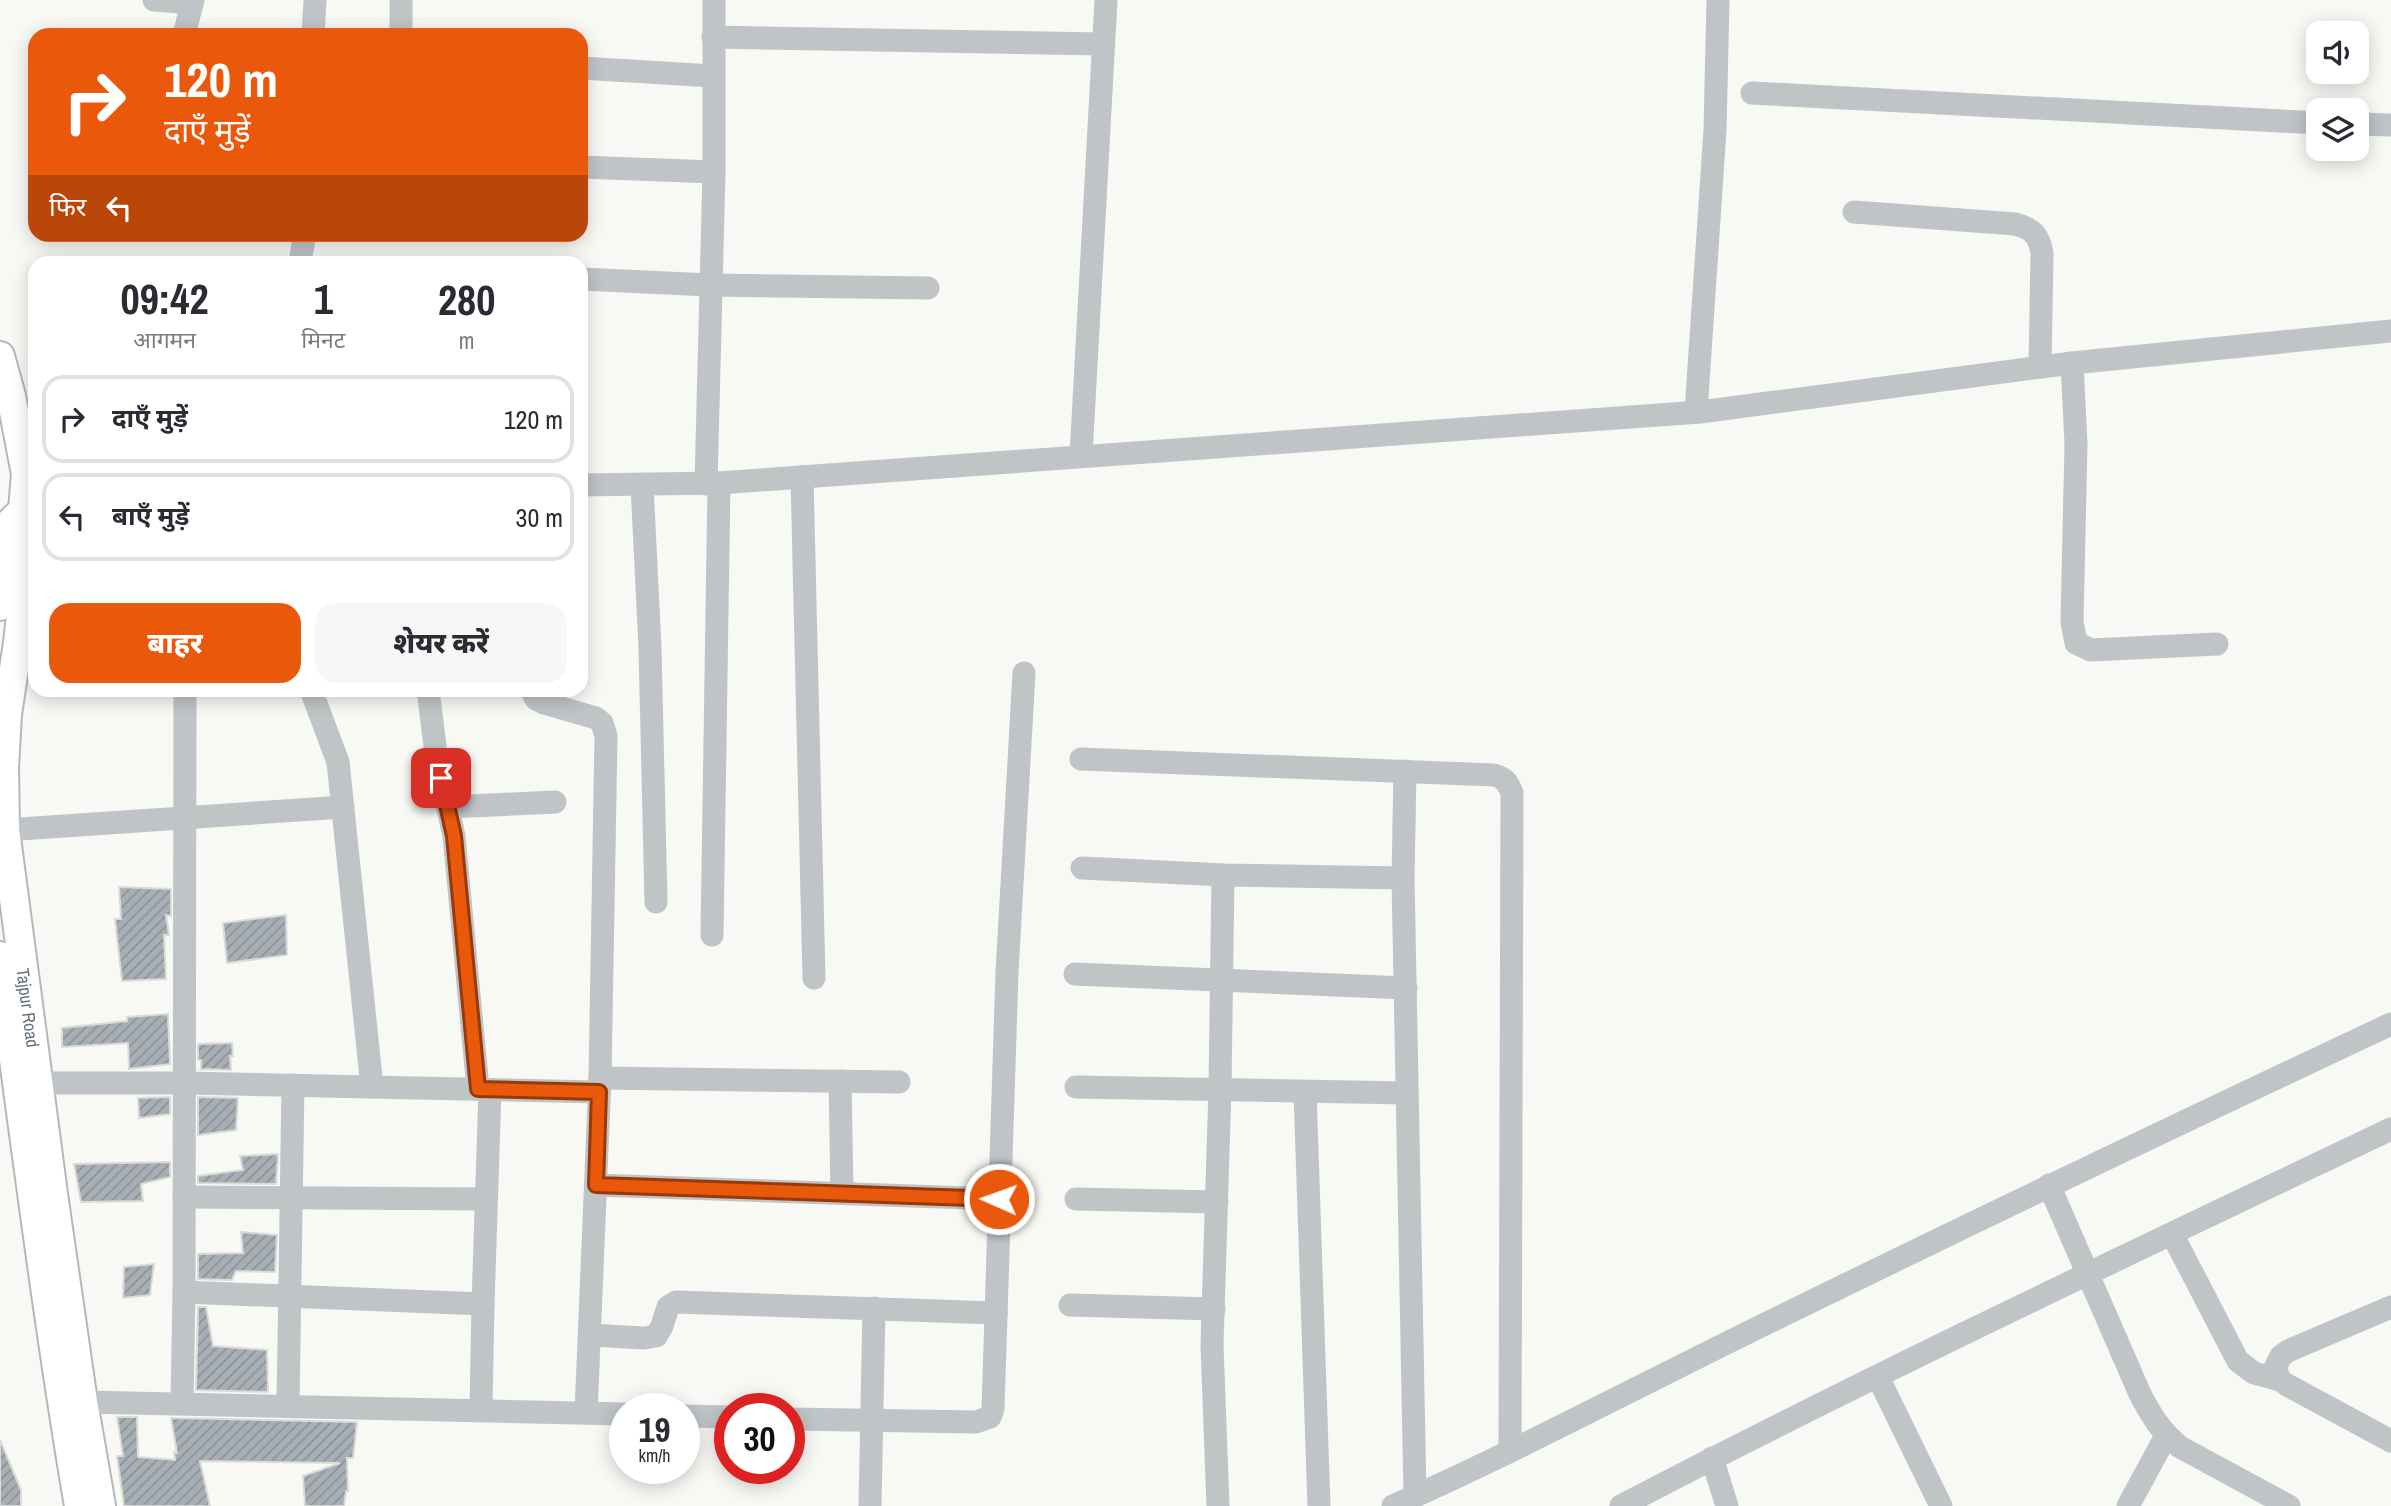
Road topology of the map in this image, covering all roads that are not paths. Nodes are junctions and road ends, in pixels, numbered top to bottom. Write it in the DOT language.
graph roads {
  1 [pos="154,0"];
  2 [pos="315,0"];
  3 [pos="401,0"];
  4 [pos="713,0"];
  5 [pos="1106,0"];
  6 [pos="1718,0"];
  7 [pos="192,1"];
  8 [pos="186,28"];
  9 [pos="313,28"];
  10 [pos="401,28"];
  11 [pos="713,37"];
  12 [pos="1103,44"];
  13 [pos="588,68"];
  14 [pos="713,76"];
  15 [pos="1752,93"];
  16 [pos="2306,122"];
  17 [pos="2369,124"];
  18 [pos="2391,125"];
  19 [pos="588,167"];
  20 [pos="714,172"];
  21 [pos="1854,212"];
  22 [pos="588,279"];
  23 [pos="710,285"];
  24 [pos="928,288"];
  25 [pos="2391,331"];
  26 [pos="0,356"];
  27 [pos="2072,363"];
  28 [pos="2040,367"];
  29 [pos="1696,412"];
  30 [pos="1081,456"];
  31 [pos="802,477"];
  32 [pos="713,484"];
  33 [pos="588,485"];
  34 [pos="642,485"];
  35 [pos="28,486"];
  36 [pos="28,493"];
  37 [pos="28,551"];
  38 [pos="0,606"];
  39 [pos="2217,644"];
  40 [pos="1024,673"];
  41 [pos="185,697"];
  42 [pos="314,697"];
  43 [pos="429,697"];
  44 [pos="535,697"];
  45 [pos="1081,759"];
  46 [pos="1405,771"];
  47 [pos="555,802"];
  48 [pos="342,807"];
  49 [pos="449,807"];
  50 [pos="183,818"];
  51 [pos="5,830"];
  52 [pos="1082,868"];
  53 [pos="1223,875"];
  54 [pos="1404,877"];
  55 [pos="656,901"];
  56 [pos="712,935"];
  57 [pos="0,956"];
  58 [pos="1075,974"];
  59 [pos="814,978"];
  60 [pos="1221,979"];
  61 [pos="1406,988"];
  62 [pos="2391,1024"];
  63 [pos="840,1081"];
  64 [pos="899,1082"];
  65 [pos="38,1083"];
  66 [pos="185,1083"];
  67 [pos="293,1085"];
  68 [pos="599,1085"];
  69 [pos="372,1087"];
  70 [pos="1076,1087"];
  71 [pos="1220,1088"];
  72 [pos="484,1089"];
  73 [pos="1305,1092"];
  74 [pos="1407,1093"];
  75 [pos="2391,1129"];
  76 [pos="596,1185"];
  77 [pos="2049,1185"];
  78 [pos="842,1193"];
  79 [pos="184,1197"];
  80 [pos="292,1198"];
  81 [pos="486,1199"];
  82 [pos="999,1199"];
  83 [pos="1076,1199"];
  84 [pos="1217,1202"];
  85 [pos="2172,1234"];
  86 [pos="2088,1274"];
  87 [pos="184,1292"];
  88 [pos="290,1296"];
  89 [pos="483,1304"];
  90 [pos="1070,1305"];
  91 [pos="2391,1307"];
  92 [pos="874,1308"];
  93 [pos="1214,1309"];
  94 [pos="996,1313"];
  95 [pos="590,1335"];
  96 [pos="66,1360"];
  97 [pos="1878,1377"];
  98 [pos="2280,1380"];
  99 [pos="83,1402"];
  100 [pos="182,1403"];
  101 [pos="288,1405"];
  102 [pos="481,1409"];
  103 [pos="586,1413"];
  104 [pos="609,1414"];
  105 [pos="805,1419"];
  106 [pos="873,1421"];
  107 [pos="2166,1436"];
  108 [pos="2391,1441"];
  109 [pos="1510,1451"];
  110 [pos="1712,1458"];
  111 [pos="1415,1496"];
  112 [pos="79,1506"];
  113 [pos="101,1506"];
  114 [pos="870,1506"];
  115 [pos="1218,1506"];
  116 [pos="1319,1506"];
  117 [pos="1392,1506"];
  118 [pos="1621,1506"];
  119 [pos="1727,1506"];
  120 [pos="1941,1506"];
  121 [pos="2128,1506"];
  122 [pos="2289,1506"];
  1 -- 7 [label="street"];
  2 -- 9 [label="street"];
  3 -- 10 [label="street"];
  4 -- 11 [label="street"];
  5 -- 12 [label="street"];
  6 -- 29 [label="street"];
  7 -- 8 [label="street"];
  11 -- 12 [label="street"];
  11 -- 14 [label="street"];
  12 -- 30 [label="street"];
  13 -- 14 [label="street"];
  14 -- 20 [label="street"];
  15 -- 16 [label="street"];
  17 -- 18 [label="street"];
  19 -- 20 [label="street"];
  20 -- 23 [label="street"];
  21 -- 28 [label="street"];
  22 -- 23 [label="street"];
  23 -- 24 [label="street"];
  23 -- 32 [label="street"];
  25 -- 27 [label="street"];
  26 -- 35 [label="main road, Tajpur Road"];
  27 -- 28 [label="street"];
  27 -- 39 [label="street"];
  28 -- 29 [label="street"];
  29 -- 30 [label="street"];
  30 -- 31 [label="street"];
  31 -- 32 [label="street"];
  31 -- 59 [label="street"];
  32 -- 34 [label="street"];
  32 -- 56 [label="street"];
  33 -- 34 [label="street"];
  34 -- 55 [label="street"];
  36 -- 38 [label="main road"];
  37 -- 51 [label="main road, Tajpur Road"];
  40 -- 82 [label="street"];
  41 -- 50 [label="street"];
  42 -- 48 [label="street"];
  43 -- 49 [label="street"];
  44 -- 68 [label="street"];
  45 -- 46 [label="street"];
  46 -- 54 [label="street"];
  46 -- 109 [label="street"];
  47 -- 49 [label="street"];
  48 -- 50 [label="street"];
  48 -- 69 [label="street"];
  49 -- 72 [label="street"];
  50 -- 51 [label="street"];
  50 -- 66 [label="street"];
  51 -- 65 [label="main road, Tajpur Road"];
  52 -- 53 [label="street"];
  53 -- 54 [label="street"];
  53 -- 60 [label="street"];
  54 -- 61 [label="street"];
  57 -- 96 [label="main road, Tajpur Road"];
  58 -- 60 [label="street"];
  60 -- 61 [label="street"];
  60 -- 71 [label="street"];
  61 -- 74 [label="street"];
  62 -- 77 [label="street"];
  63 -- 64 [label="street"];
  63 -- 68 [label="street"];
  63 -- 78 [label="street"];
  65 -- 66 [label="street"];
  65 -- 96 [label="main road, Tajpur Road"];
  66 -- 67 [label="street"];
  66 -- 79 [label="street"];
  67 -- 69 [label="street"];
  67 -- 80 [label="street"];
  68 -- 72 [label="street"];
  68 -- 76 [label="street"];
  69 -- 72 [label="street"];
  70 -- 71 [label="street"];
  71 -- 73 [label="street"];
  71 -- 84 [label="street"];
  72 -- 81 [label="street"];
  73 -- 74 [label="street"];
  73 -- 116 [label="street"];
  74 -- 111 [label="street"];
  75 -- 85 [label="street"];
  76 -- 78 [label="street"];
  76 -- 95 [label="street"];
  77 -- 86 [label="street"];
  77 -- 109 [label="street"];
  78 -- 82 [label="street"];
  79 -- 80 [label="street"];
  79 -- 87 [label="street"];
  80 -- 81 [label="street"];
  80 -- 88 [label="street"];
  81 -- 89 [label="street"];
  82 -- 94 [label="street"];
  83 -- 84 [label="street"];
  84 -- 93 [label="street"];
  85 -- 86 [label="street"];
  85 -- 98 [label="street"];
  86 -- 97 [label="street"];
  86 -- 107 [label="street"];
  87 -- 88 [label="street"];
  87 -- 100 [label="street"];
  88 -- 89 [label="street"];
  88 -- 101 [label="street"];
  89 -- 102 [label="street"];
  90 -- 93 [label="street"];
  91 -- 98 [label="street"];
  92 -- 94 [label="street"];
  92 -- 95 [label="street"];
  92 -- 106 [label="street"];
  93 -- 115 [label="street"];
  94 -- 106 [label="street"];
  95 -- 103 [label="street"];
  96 -- 99 [label="main road, Tajpur Road"];
  96 -- 112 [label="main road, Tajpur Road"];
  97 -- 110 [label="street"];
  97 -- 120 [label="street"];
  98 -- 108 [label="street"];
  99 -- 100 [label="street"];
  99 -- 113 [label="main road, Tajpur Road"];
  100 -- 101 [label="street"];
  101 -- 102 [label="street"];
  102 -- 103 [label="street"];
  103 -- 104 [label="street"];
  105 -- 106 [label="street"];
  106 -- 114 [label="street"];
  107 -- 121 [label="street"];
  107 -- 122 [label="street"];
  109 -- 111 [label="street"];
  110 -- 118 [label="street"];
  110 -- 119 [label="street"];
  111 -- 117 [label="street"];
}
